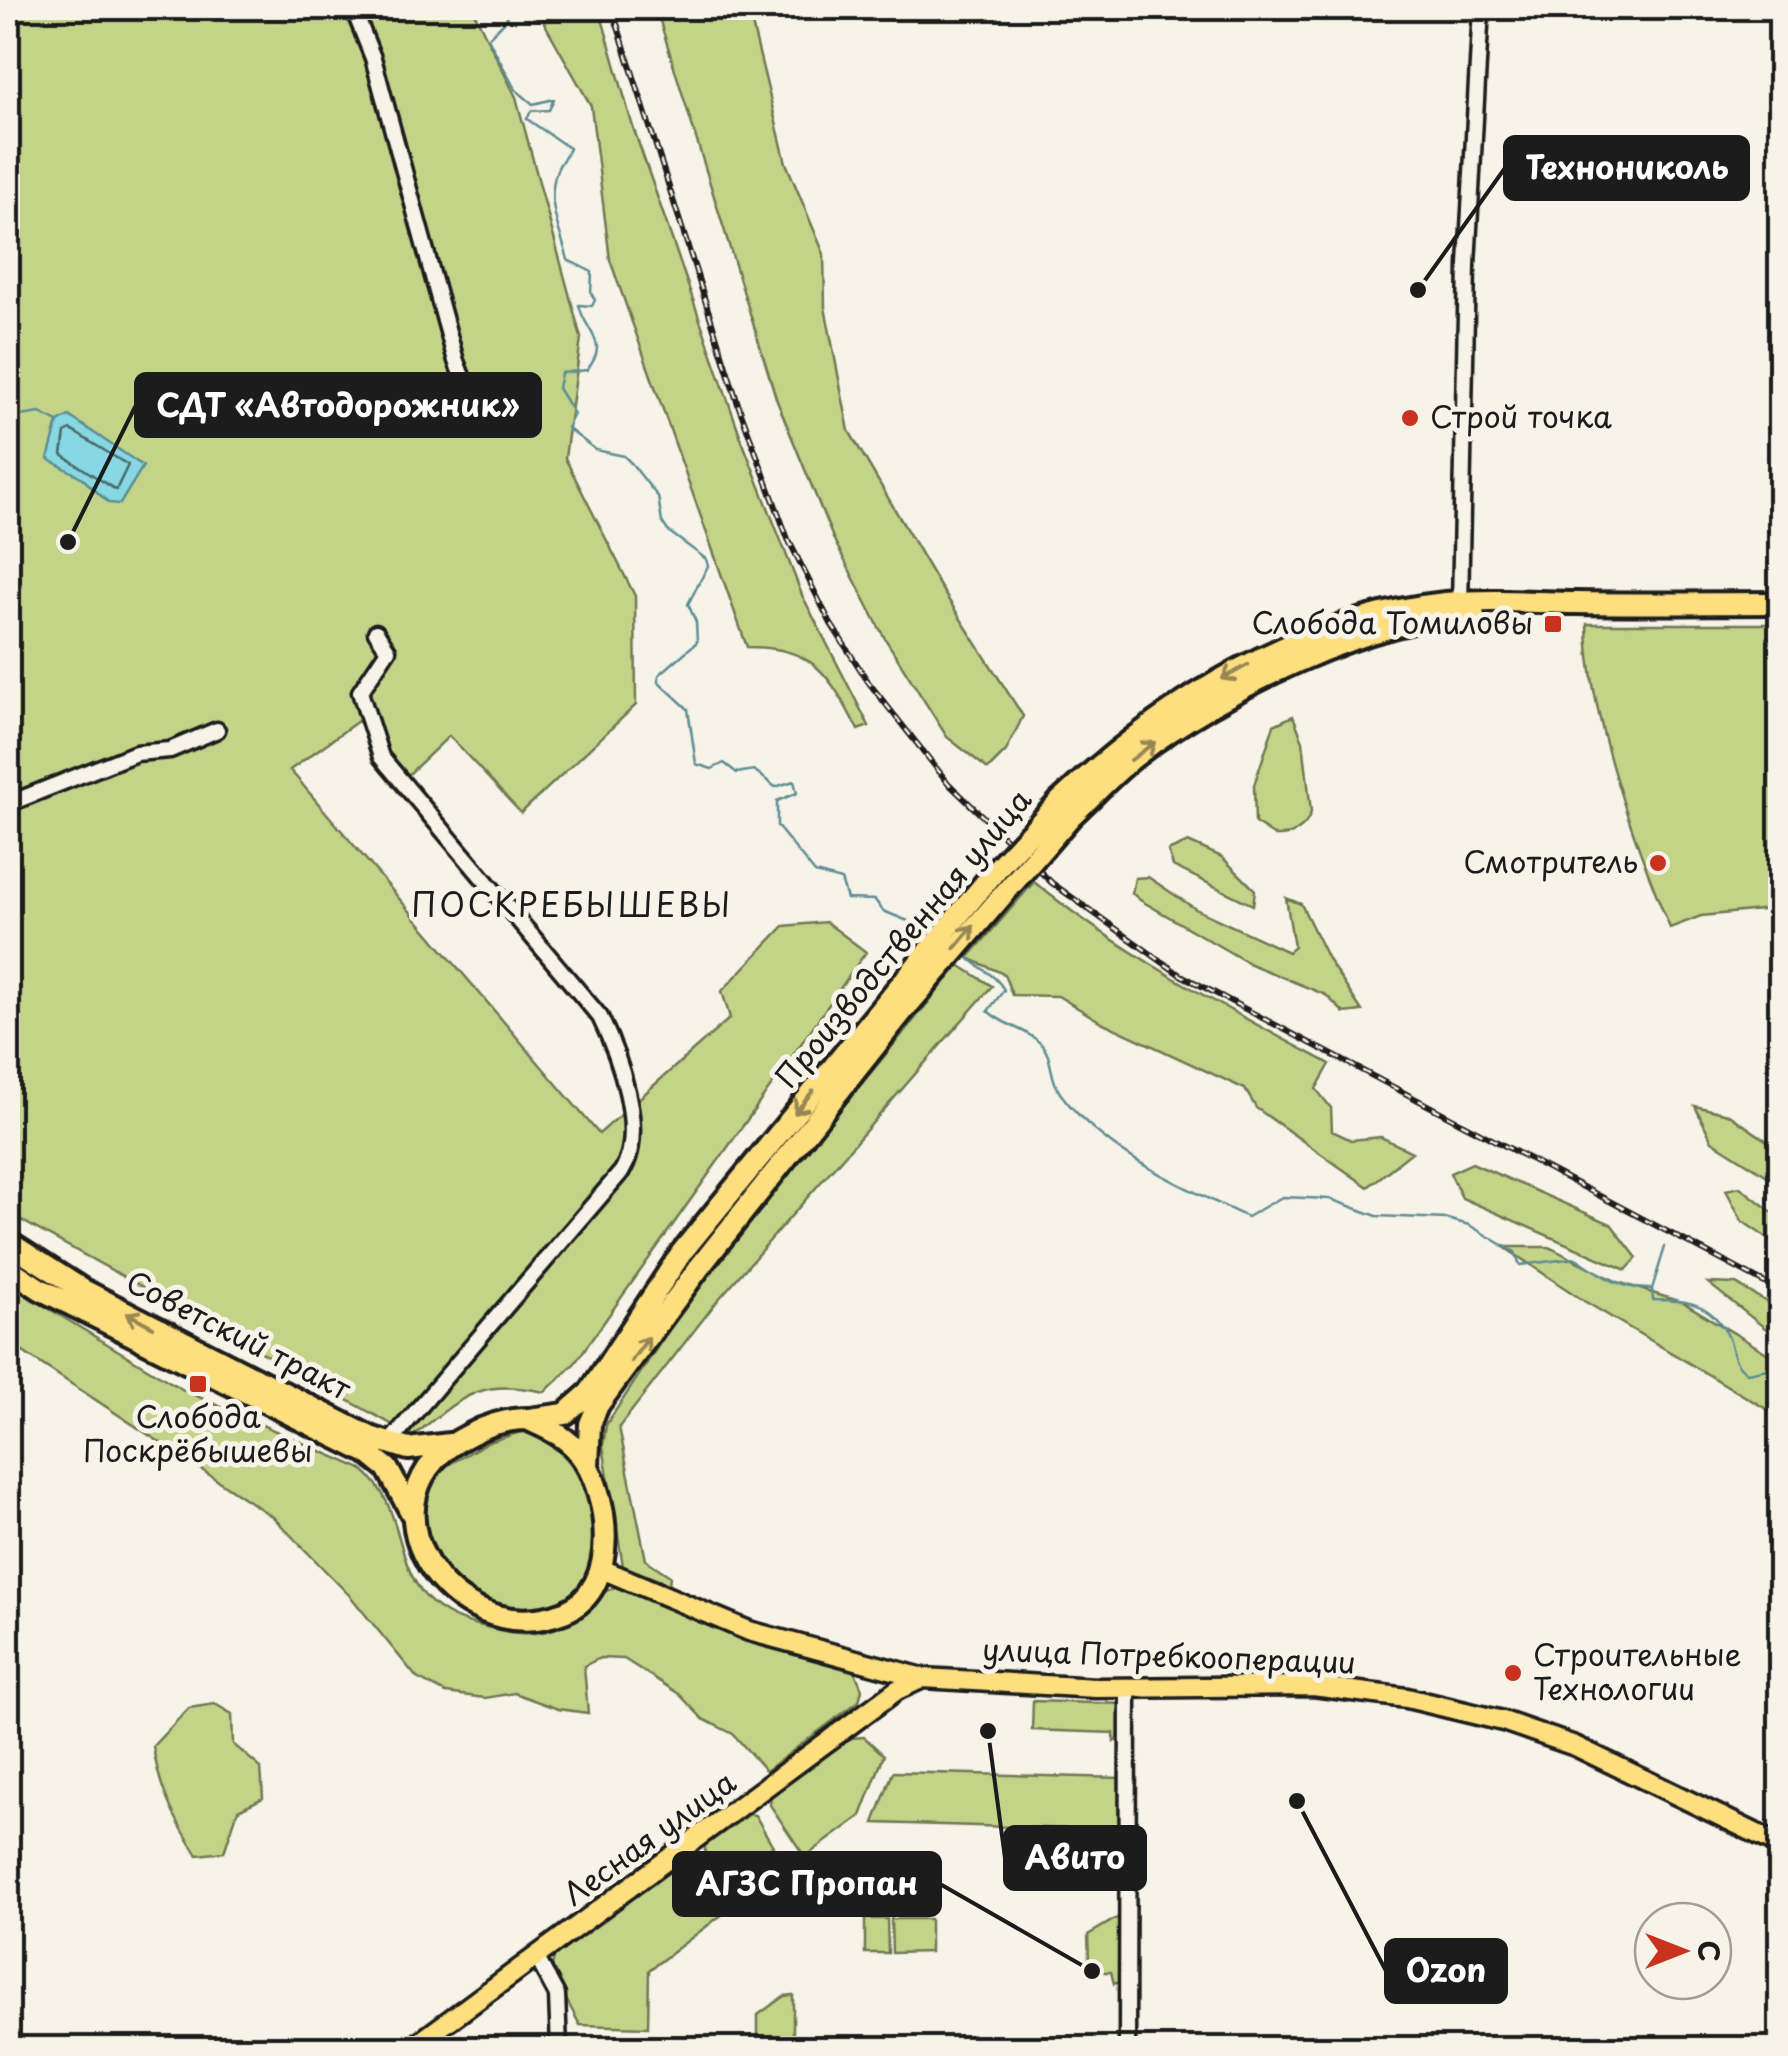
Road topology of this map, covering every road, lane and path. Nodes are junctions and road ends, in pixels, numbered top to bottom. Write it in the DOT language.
graph roads {
  1 [pos="353,8"];
  2 [pos="1481,8"];
  3 [pos="474,407"];
  4 [pos="1780,603"];
  5 [pos="1460,609"];
  6 [pos="1780,615"];
  7 [pos="376,632"];
  8 [pos="217,730"];
  9 [pos="8,804"];
  10 [pos="895,1006"];
  11 [pos="8,1242"];
  12 [pos="8,1268"];
  13 [pos="527,1420"];
  14 [pos="452,1443"];
  15 [pos="388,1444"];
  16 [pos="588,1465"];
  17 [pos="412,1514"];
  18 [pos="604,1570"];
  19 [pos="870,1666"];
  20 [pos="923,1678"];
  21 [pos="1128,1687"];
  22 [pos="870,1710"];
  23 [pos="1780,1845"];
  24 [pos="536,1956"];
  25 [pos="412,2048"];
  26 [pos="559,2048"];
  27 [pos="1127,2048"];
  1 -- 3 [label="street"];
  2 -- 5 [label="street"];
  4 -- 5 [label="highway, Производственная улица"];
  5 -- 6 [label="highway, Производственная улица"];
  5 -- 10 [label="highway, Производственная улица, bridge"];
  7 -- 15 [label="street"];
  8 -- 9 [label="street"];
  10 -- 13 [label="highway, Производственная улица, one-way"];
  16 -- 10 [label="highway, Производственная улица, one-way"];
  15 -- 11 [label="highway, Советский тракт, one-way"];
  12 -- 17 [label="highway, Советский тракт"];
  13 -- 14 [label="highway"];
  13 -- 16 [label="highway"];
  14 -- 15 [label="highway, Советский тракт"];
  14 -- 17 [label="highway"];
  16 -- 18 [label="highway"];
  17 -- 18 [label="highway"];
  18 -- 19 [label="main road, улица Потребкооперации"];
  19 -- 20 [label="main road, улица Потребкооперации"];
  19 -- 22 [label="main road"];
  20 -- 21 [label="main road, улица Потребкооперации"];
  20 -- 22 [label="main road, Лесная улица"];
  21 -- 23 [label="main road, улица Потребкооперации"];
  21 -- 27 [label="street"];
  22 -- 24 [label="main road, Лесная улица"];
  24 -- 25 [label="main road, Лесная улица"];
  24 -- 26 [label="street"];
}
